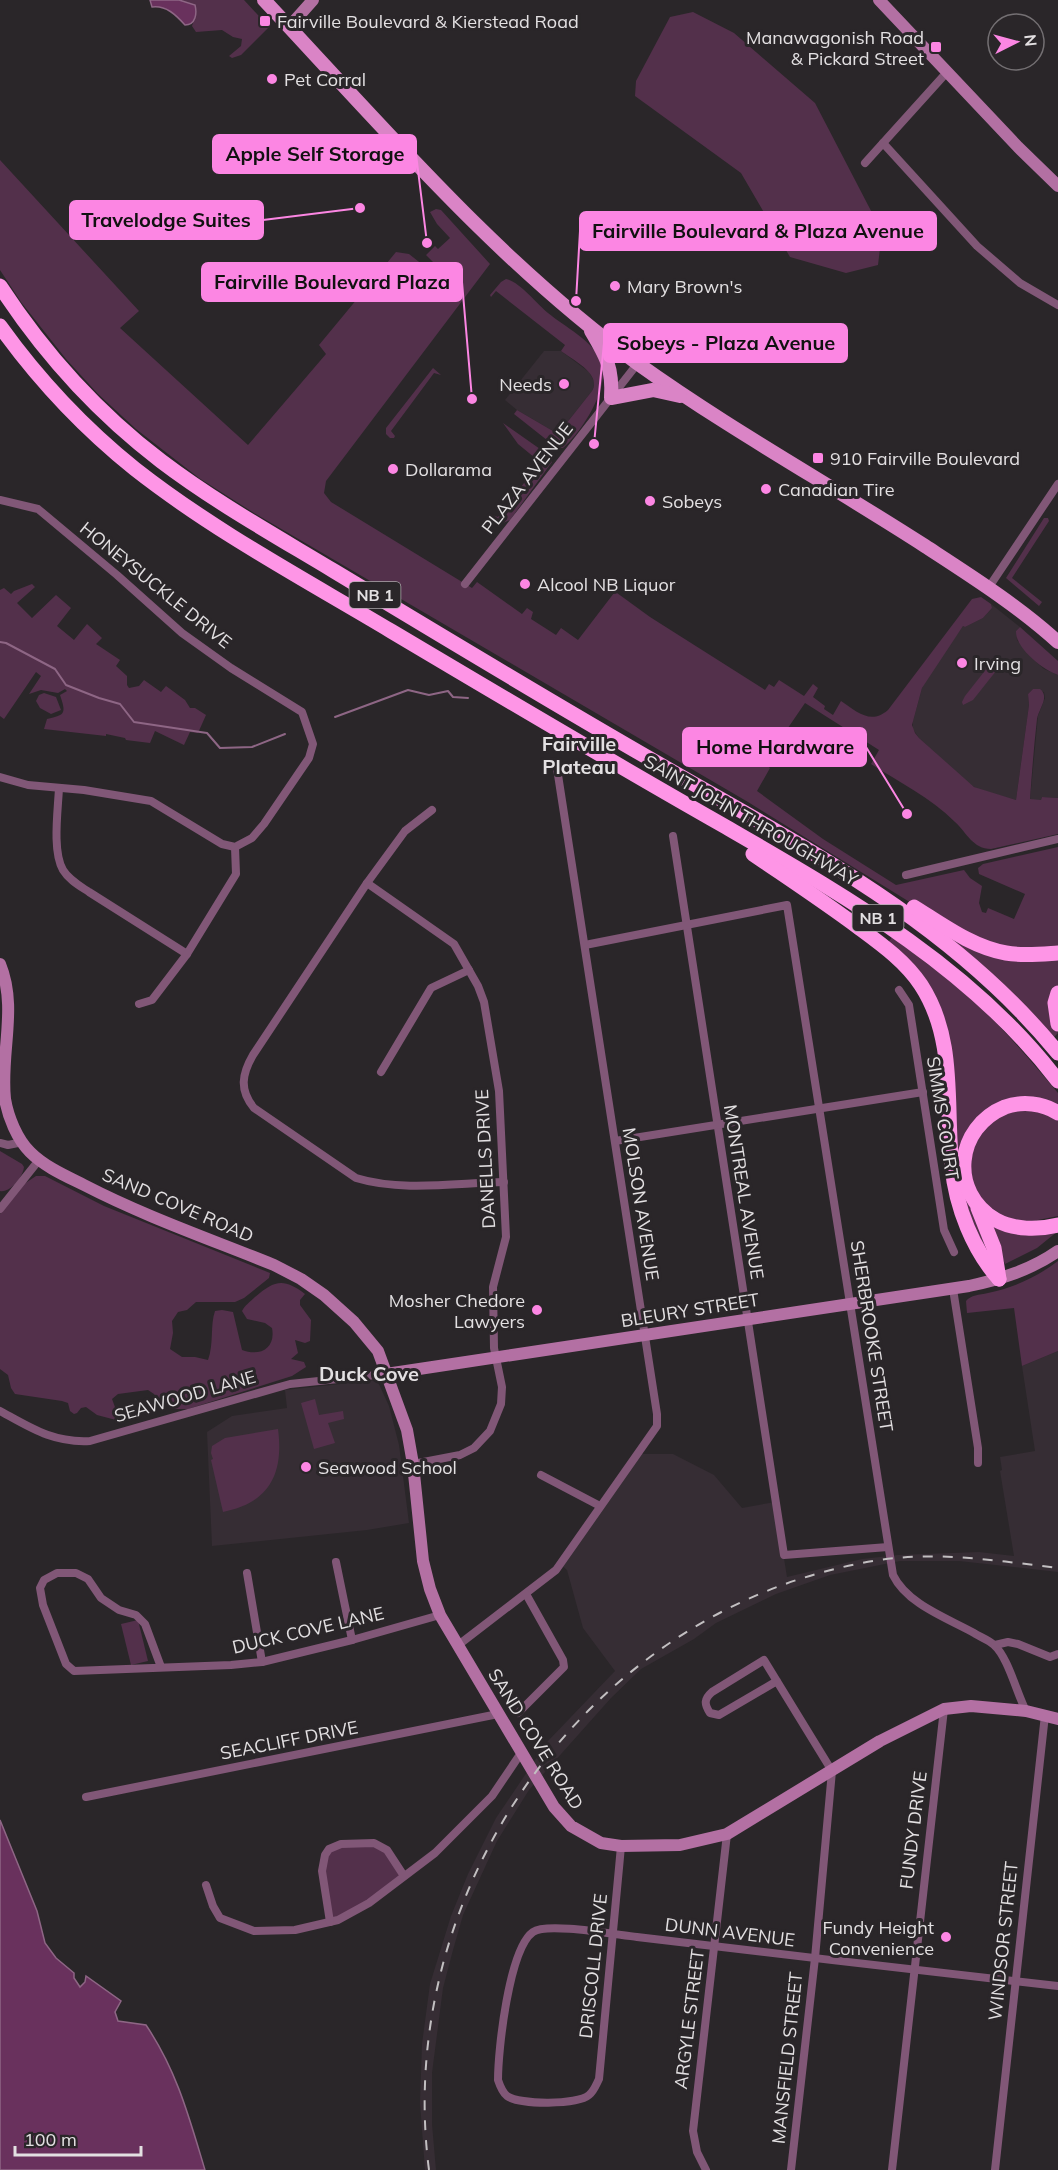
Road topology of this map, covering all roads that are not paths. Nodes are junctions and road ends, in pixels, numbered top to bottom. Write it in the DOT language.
graph roads {
  1 [pos="264,0"];
  2 [pos="313,0"];
  3 [pos="879,0"];
  4 [pos="289,27"];
  5 [pos="948,71"];
  6 [pos="883,143"];
  7 [pos="865,163"];
  8 [pos="1058,186"];
  9 [pos="0,286"];
  10 [pos="1058,305"];
  11 [pos="587,324"];
  12 [pos="0,326"];
  13 [pos="638,363"];
  14 [pos="611,398"];
  15 [pos="688,398"];
  16 [pos="1058,484"];
  17 [pos="0,500"];
  18 [pos="465,584"];
  19 [pos="989,587"];
  20 [pos="1058,642"];
  21 [pos="556,762"];
  22 [pos="0,777"];
  23 [pos="59,788"];
  24 [pos="668,794"];
  25 [pos="432,810"];
  26 [pos="673,836"];
  27 [pos="1058,839"];
  28 [pos="800,843"];
  29 [pos="235,847"];
  30 [pos="906,875"];
  31 [pos="367,883"];
  32 [pos="687,926"];
  33 [pos="585,945"];
  34 [pos="1058,953"];
  35 [pos="187,954"];
  36 [pos="0,964"];
  37 [pos="469,970"];
  38 [pos="898,990"];
  39 [pos="1058,993"];
  40 [pos="139,1004"];
  41 [pos="1058,1024"];
  42 [pos="1058,1053"];
  43 [pos="381,1071"];
  44 [pos="1058,1082"];
  45 [pos="923,1092"];
  46 [pos="819,1109"];
  47 [pos="1058,1113"];
  48 [pos="717,1125"];
  49 [pos="615,1141"];
  50 [pos="22,1142"];
  51 [pos="0,1143"];
  52 [pos="39,1160"];
  53 [pos="504,1182"];
  54 [pos="974,1199"];
  55 [pos="0,1209"];
  56 [pos="1058,1225"];
  57 [pos="1058,1251"];
  58 [pos="954,1252"];
  59 [pos="999,1279"];
  60 [pos="953,1288"];
  61 [pos="851,1304"];
  62 [pos="747,1320"];
  63 [pos="645,1335"];
  64 [pos="497,1358"];
  65 [pos="386,1374"];
  66 [pos="0,1411"];
  67 [pos="978,1463"];
  68 [pos="413,1464"];
  69 [pos="540,1475"];
  70 [pos="600,1506"];
  71 [pos="888,1548"];
  72 [pos="336,1562"];
  73 [pos="247,1573"];
  74 [pos="526,1594"];
  75 [pos="440,1616"];
  76 [pos="352,1640"];
  77 [pos="995,1645"];
  78 [pos="457,1646"];
  79 [pos="1058,1654"];
  80 [pos="262,1662"];
  81 [pos="161,1667"];
  82 [pos="777,1681"];
  83 [pos="944,1709"];
  84 [pos="1026,1712"];
  85 [pos="518,1713"];
  86 [pos="498,1714"];
  87 [pos="1045,1715"];
  88 [pos="1058,1719"];
  89 [pos="521,1753"];
  90 [pos="832,1771"];
  91 [pos="86,1797"];
  92 [pos="728,1834"];
  93 [pos="621,1846"];
  94 [pos="404,1876"];
  95 [pos="206,1885"];
  96 [pos="330,1922"];
  97 [pos="613,1935"];
  98 [pos="714,1946"];
  99 [pos="815,1958"];
  100 [pos="913,1970"];
  101 [pos="1016,1981"];
  102 [pos="1058,1986"];
  103 [pos="595,2089"];
  104 [pos="706,2170"];
  105 [pos="791,2170"];
  106 [pos="892,2170"];
  107 [pos="995,2170"];
  1 -- 4 [label="main road"];
  2 -- 4 [label="street"];
  3 -- 5 [label="street"];
  4 -- 11 [label="main road"];
  5 -- 6 [label="street"];
  5 -- 8 [label="street"];
  6 -- 7 [label="street"];
  6 -- 10 [label="street"];
  9 -- 28 [label="highway, SAINT JOHN THROUGHWAY / NB 1"];
  11 -- 13 [label="main road"];
  11 -- 14 [label="main road"];
  12 -- 24 [label="highway, SAINT JOHN THROUGHWAY / NB 1"];
  13 -- 14 [label="street, PLAZA AVENUE"];
  13 -- 15 [label="main road"];
  14 -- 15 [label="main road"];
  14 -- 18 [label="street, PLAZA AVENUE"];
  15 -- 19 [label="main road"];
  16 -- 19 [label="street"];
  17 -- 29 [label="street, HONEYSUCKLE DRIVE"];
  19 -- 20 [label="main road"];
  21 -- 33 [label="street, MOLSON AVENUE"];
  22 -- 23 [label="street"];
  23 -- 29 [label="street"];
  23 -- 35 [label="street"];
  24 -- 44 [label="highway, SAINT JOHN THROUGHWAY / NB 1"];
  24 -- 59 [label="highway"];
  25 -- 31 [label="street"];
  26 -- 32 [label="street, MONTREAL AVENUE"];
  27 -- 30 [label="street"];
  28 -- 34 [label="highway"];
  28 -- 42 [label="highway, SAINT JOHN THROUGHWAY / NB 1"];
  29 -- 35 [label="street"];
  31 -- 37 [label="street, DANELLS DRIVE"];
  31 -- 53 [label="street"];
  32 -- 33 [label="street"];
  32 -- 46 [label="street, SHERBROOKE STREET"];
  32 -- 48 [label="street, MONTREAL AVENUE"];
  33 -- 49 [label="street, MOLSON AVENUE"];
  35 -- 40 [label="street"];
  36 -- 50 [label="street, SAND COVE ROAD"];
  37 -- 43 [label="street"];
  37 -- 53 [label="street, DANELLS DRIVE"];
  38 -- 45 [label="street, SIMMS COURT"];
  39 -- 41 [label="highway"];
  45 -- 46 [label="street"];
  45 -- 58 [label="street, SIMMS COURT"];
  46 -- 48 [label="street"];
  46 -- 61 [label="street, SHERBROOKE STREET"];
  47 -- 54 [label="highway"];
  48 -- 49 [label="street"];
  48 -- 62 [label="street, MONTREAL AVENUE"];
  49 -- 63 [label="street, MOLSON AVENUE"];
  50 -- 51 [label="street"];
  50 -- 52 [label="street, SAND COVE ROAD"];
  52 -- 55 [label="street"];
  52 -- 65 [label="street, SAND COVE ROAD"];
  53 -- 64 [label="street, DANELLS DRIVE"];
  54 -- 56 [label="highway"];
  54 -- 59 [label="highway"];
  57 -- 59 [label="street, BLEURY STREET"];
  59 -- 60 [label="street, BLEURY STREET"];
  60 -- 61 [label="street, BLEURY STREET"];
  60 -- 67 [label="street"];
  61 -- 62 [label="street, BLEURY STREET"];
  61 -- 71 [label="street, SHERBROOKE STREET"];
  62 -- 63 [label="street, BLEURY STREET"];
  62 -- 71 [label="street, MONTREAL AVENUE"];
  63 -- 64 [label="street, BLEURY STREET"];
  63 -- 70 [label="street, MOLSON AVENUE"];
  64 -- 65 [label="street, BLEURY STREET"];
  64 -- 68 [label="street, DANELLS DRIVE"];
  65 -- 66 [label="street, SEAWOOD LANE"];
  65 -- 68 [label="street, SAND COVE ROAD"];
  68 -- 75 [label="street, SAND COVE ROAD"];
  69 -- 70 [label="street"];
  70 -- 74 [label="street, MOLSON AVENUE"];
  71 -- 77 [label="street, SHERBROOKE STREET"];
  72 -- 76 [label="street"];
  73 -- 80 [label="street"];
  74 -- 78 [label="street, MOLSON AVENUE"];
  74 -- 85 [label="street"];
  75 -- 76 [label="street, DUCK COVE LANE"];
  75 -- 78 [label="street, SAND COVE ROAD"];
  76 -- 80 [label="street, DUCK COVE LANE"];
  77 -- 79 [label="street"];
  77 -- 84 [label="street"];
  78 -- 86 [label="street, SAND COVE ROAD"];
  80 -- 81 [label="street, DUCK COVE LANE"];
  81 -- 81 [label="street, DUCK COVE LANE"];
  82 -- 82 [label="street"];
  82 -- 90 [label="street"];
  83 -- 84 [label="street, SAND COVE ROAD"];
  83 -- 90 [label="street, SAND COVE ROAD"];
  83 -- 100 [label="street, FUNDY DRIVE"];
  84 -- 87 [label="street, SAND COVE ROAD"];
  86 -- 89 [label="street, SAND COVE ROAD"];
  86 -- 91 [label="street, SEACLIFF DRIVE"];
  87 -- 88 [label="street, SAND COVE ROAD"];
  87 -- 101 [label="street, WINDSOR STREET"];
  89 -- 93 [label="street, SAND COVE ROAD"];
  89 -- 94 [label="street"];
  90 -- 92 [label="street, SAND COVE ROAD"];
  90 -- 99 [label="street, MANSFIELD STREET"];
  92 -- 93 [label="street, SAND COVE ROAD"];
  92 -- 98 [label="street, ARGYLE STREET"];
  93 -- 97 [label="street, DRISCOLL DRIVE"];
  94 -- 96 [label="street"];
  94 -- 96 [label="street"];
  95 -- 96 [label="street"];
  97 -- 98 [label="street, DUNN AVENUE"];
  97 -- 103 [label="street, DRISCOLL DRIVE"];
  97 -- 103 [label="street, DUNN AVENUE"];
  98 -- 99 [label="street, DUNN AVENUE"];
  98 -- 104 [label="street, ARGYLE STREET"];
  99 -- 100 [label="street, DUNN AVENUE"];
  99 -- 105 [label="street, MANSFIELD STREET"];
  100 -- 101 [label="street, DUNN AVENUE"];
  100 -- 106 [label="street, FUNDY DRIVE"];
  101 -- 102 [label="street, DUNN AVENUE"];
  101 -- 107 [label="street, WINDSOR STREET"];
}
